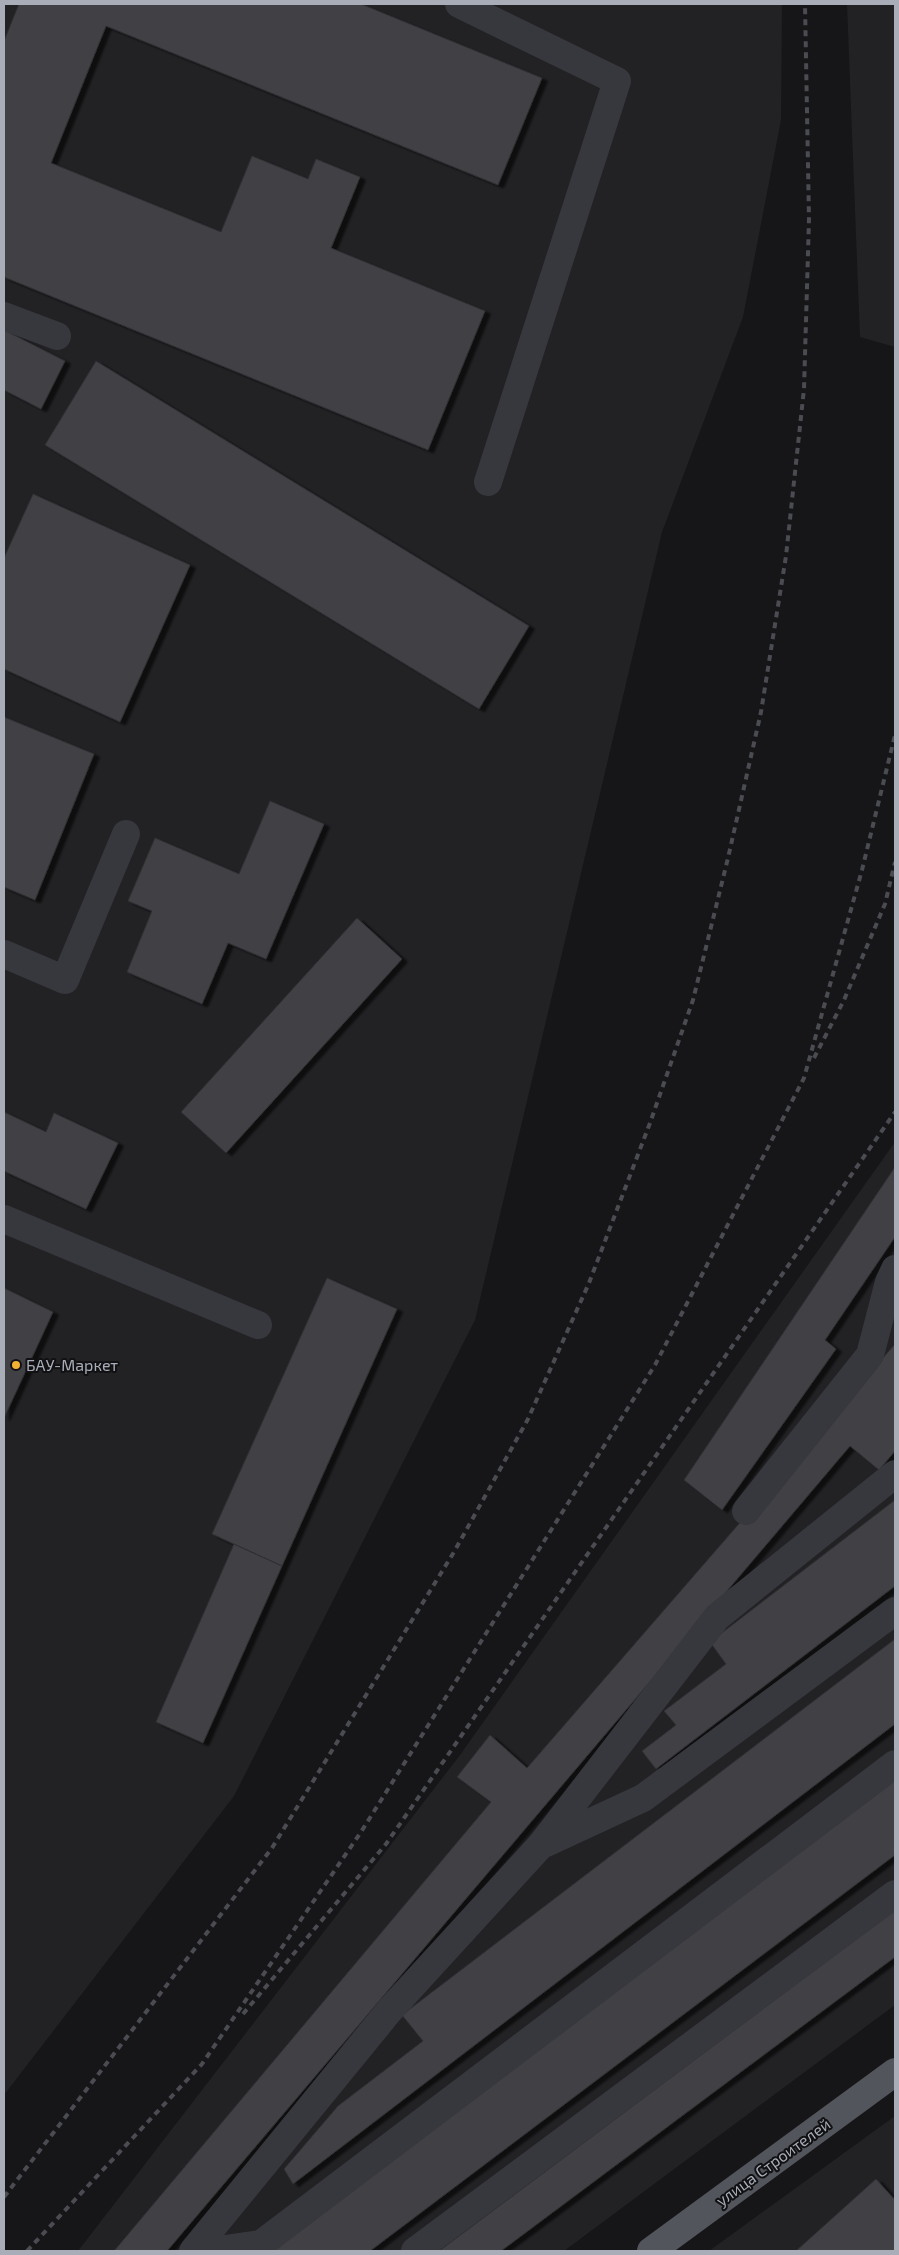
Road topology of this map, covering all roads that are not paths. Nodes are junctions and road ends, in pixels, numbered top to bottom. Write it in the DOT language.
graph roads {
  1 [pos="459,4"];
  2 [pos="4,316"];
  3 [pos="57,336"];
  4 [pos="488,482"];
  5 [pos="126,834"];
  6 [pos="4,954"];
  7 [pos="4,1219"];
  8 [pos="893,1279"];
  9 [pos="258,1325"];
  10 [pos="895,1474"];
  11 [pos="746,1511"];
  12 [pos="895,1611"];
  13 [pos="895,1764"];
  14 [pos="541,1845"];
  15 [pos="895,1894"];
  16 [pos="895,2072"];
  17 [pos="193,2251"];
  18 [pos="211,2251"];
  19 [pos="415,2251"];
  20 [pos="651,2251"];
  1 -- 4 [label="lane"];
  2 -- 3 [label="lane"];
  5 -- 6 [label="lane"];
  7 -- 9 [label="lane"];
  8 -- 11 [label="lane"];
  10 -- 14 [label="lane"];
  12 -- 14 [label="lane"];
  13 -- 18 [label="lane"];
  14 -- 17 [label="lane"];
  15 -- 19 [label="lane"];
  16 -- 20 [label="main road, улица Строителей"];
}
